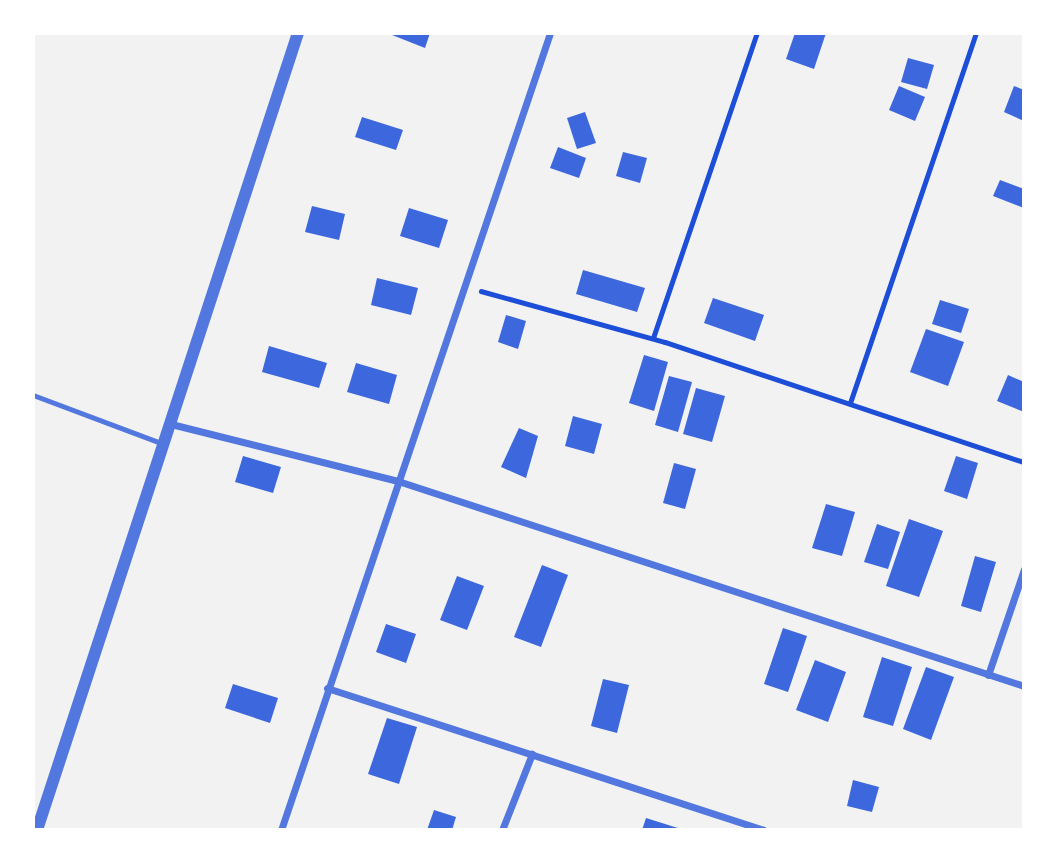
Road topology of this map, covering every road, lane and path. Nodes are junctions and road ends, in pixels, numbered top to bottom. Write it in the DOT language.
graph roads {
  1 [pos="298,33"];
  2 [pos="550,33"];
  3 [pos="757,33"];
  4 [pos="976,33"];
  5 [pos="464,286"];
  6 [pos="653,338"];
  7 [pos="33,395"];
  8 [pos="850,403"];
  9 [pos="171,424"];
  10 [pos="163,444"];
  11 [pos="1024,462"];
  12 [pos="398,481"];
  13 [pos="1024,569"];
  14 [pos="988,675"];
  15 [pos="1024,686"];
  16 [pos="327,688"];
  17 [pos="532,754"];
  18 [pos="37,830"];
  19 [pos="281,830"];
  20 [pos="502,830"];
  21 [pos="764,830"];
  1 -- 9 [label="street"];
  2 -- 5 [label="street"];
  3 -- 6 [label="path"];
  4 -- 8 [label="path"];
  5 -- 6 [label="path"];
  5 -- 12 [label="street"];
  6 -- 8 [label="path"];
  7 -- 10 [label="lane"];
  8 -- 11 [label="path"];
  9 -- 10 [label="street"];
  9 -- 12 [label="street"];
  10 -- 18 [label="street"];
  12 -- 14 [label="street"];
  12 -- 16 [label="street"];
  13 -- 14 [label="street"];
  14 -- 15 [label="street"];
  16 -- 17 [label="street"];
  16 -- 19 [label="street"];
  17 -- 20 [label="street"];
  17 -- 21 [label="street"];
}
